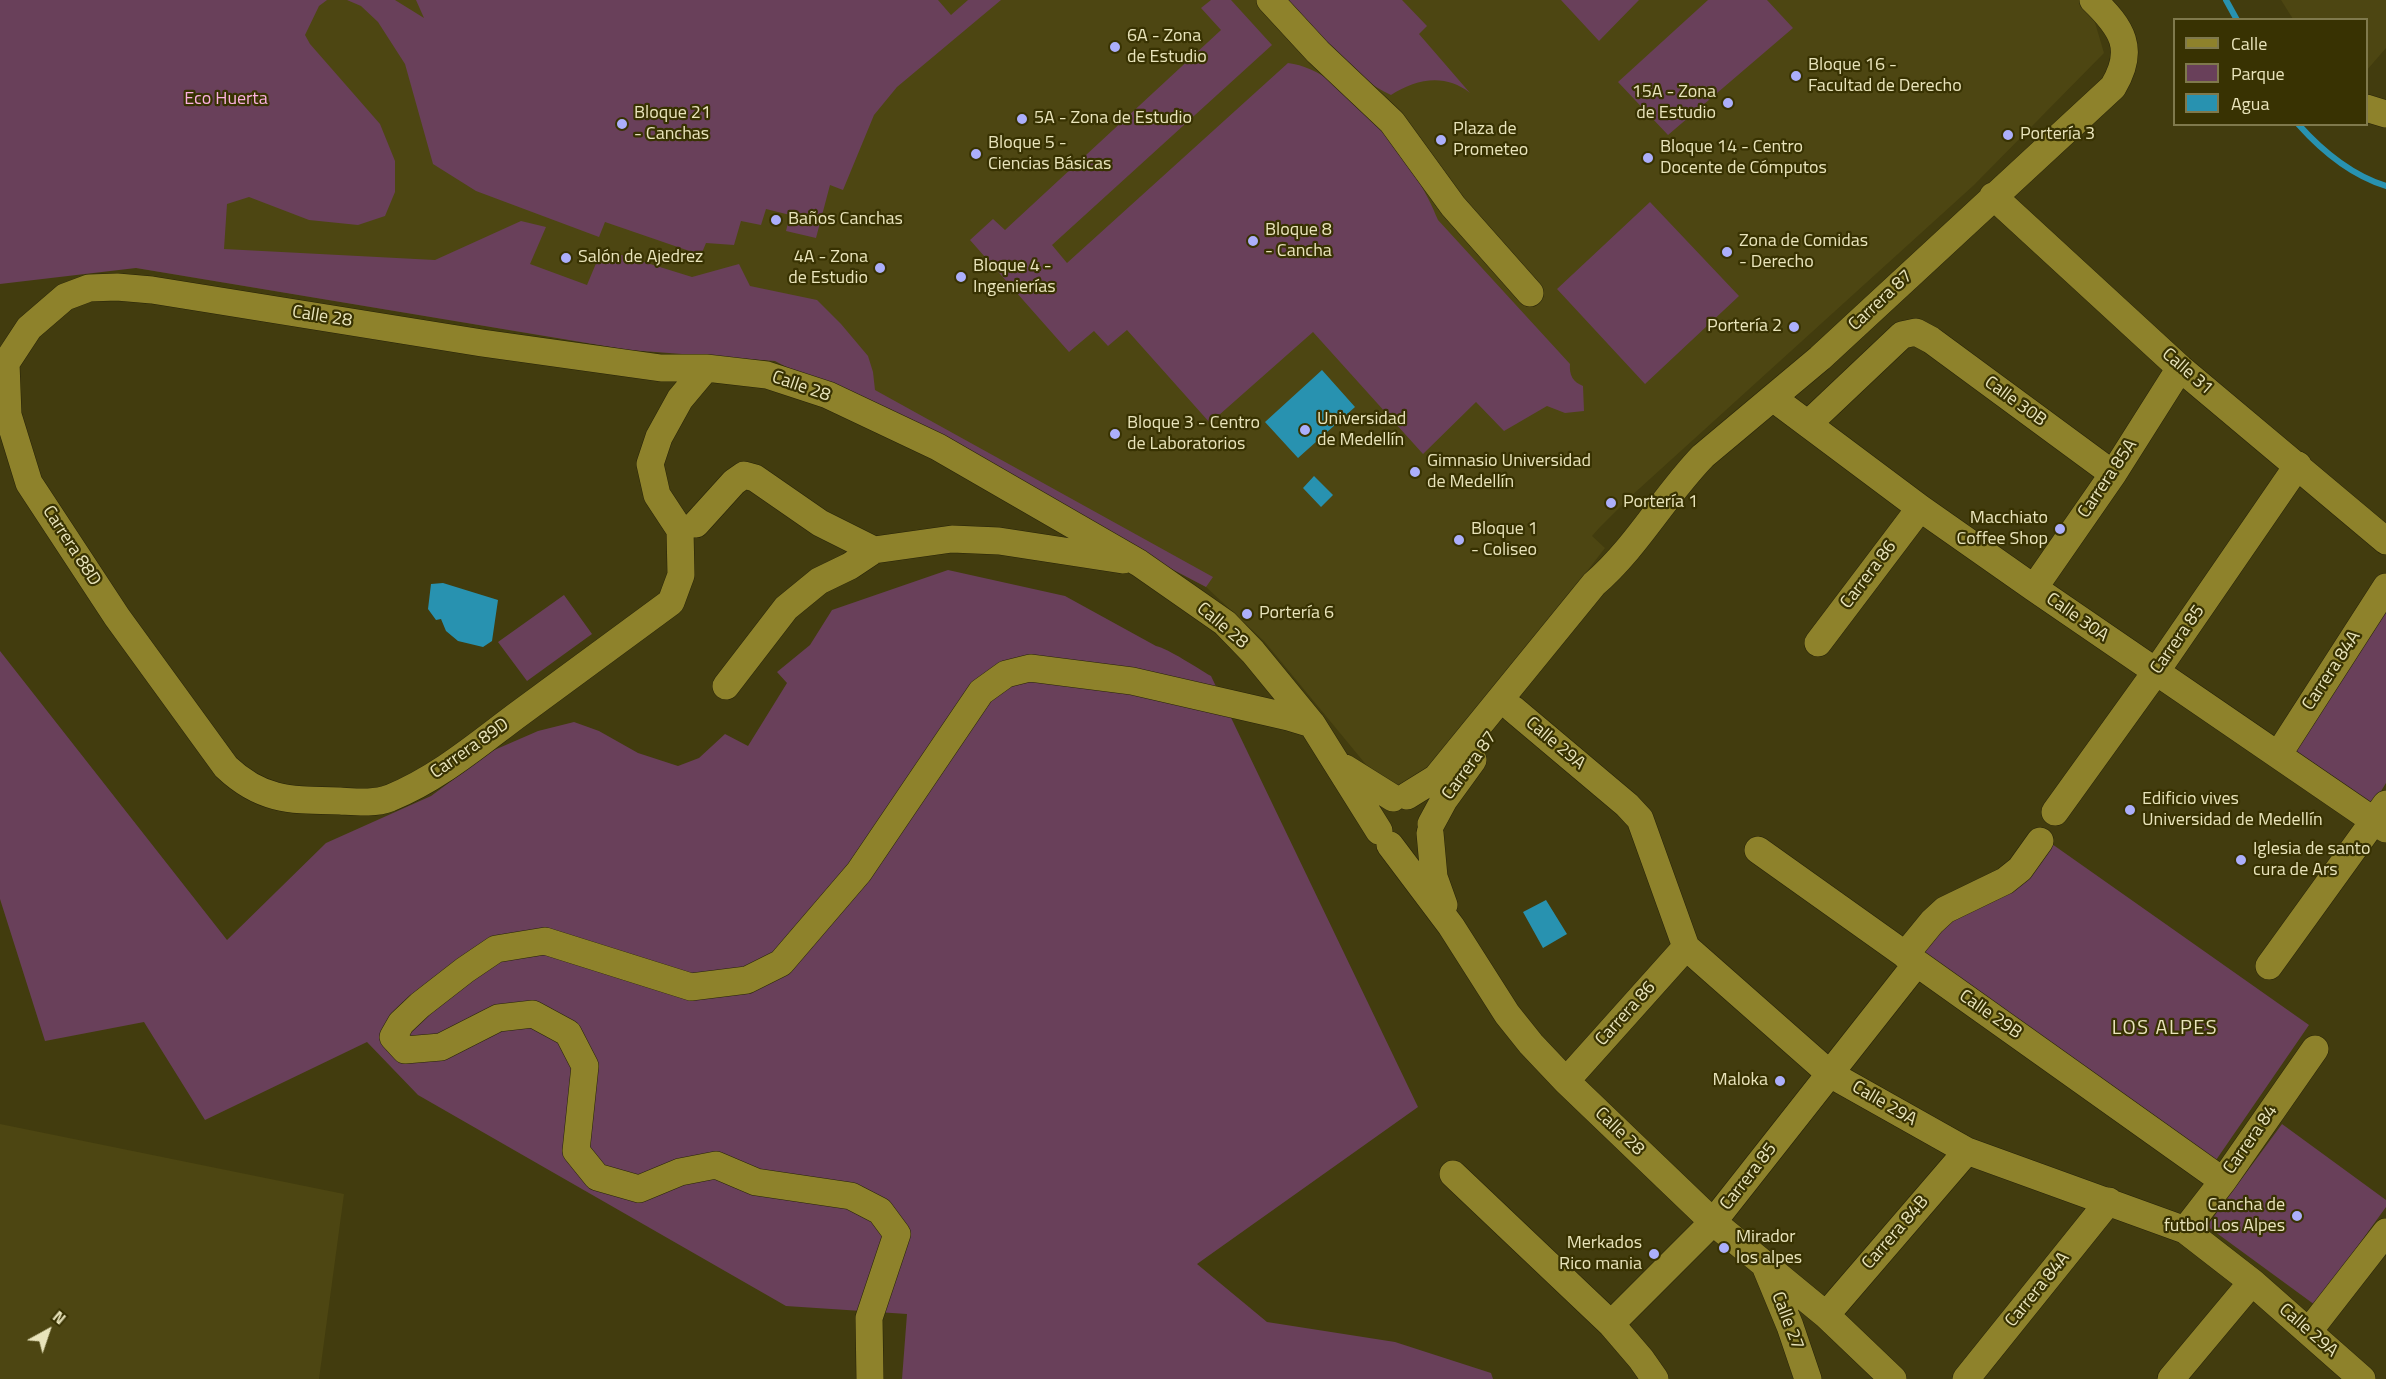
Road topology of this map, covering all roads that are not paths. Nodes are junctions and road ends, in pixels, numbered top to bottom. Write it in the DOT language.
graph roads {
  1 [pos="1270,0"];
  2 [pos="2093,0"];
  3 [pos="2368,108"];
  4 [pos="2386,114"];
  5 [pos="1993,196"];
  6 [pos="1530,293"];
  7 [pos="65,297"];
  8 [pos="706,368"];
  9 [pos="2180,368"];
  10 [pos="1773,398"];
  11 [pos="1808,424"];
  12 [pos="2298,465"];
  13 [pos="2113,474"];
  14 [pos="1920,508"];
  15 [pos="696,524"];
  16 [pos="2386,541"];
  17 [pos="874,550"];
  18 [pos="1139,563"];
  19 [pos="1617,564"];
  20 [pos="2386,587"];
  21 [pos="2034,588"];
  22 [pos="1818,643"];
  23 [pos="2155,673"];
  24 [pos="726,686"];
  25 [pos="1513,709"];
  26 [pos="1312,724"];
  27 [pos="2278,755"];
  28 [pos="1333,757"];
  29 [pos="240,780"];
  30 [pos="1400,797"];
  31 [pos="2055,812"];
  32 [pos="2382,818"];
  33 [pos="1431,828"];
  34 [pos="1385,838"];
  35 [pos="2040,841"];
  36 [pos="1758,850"];
  37 [pos="1451,926"];
  38 [pos="1686,946"];
  39 [pos="1911,959"];
  40 [pos="2269,966"];
  41 [pos="2315,1049"];
  42 [pos="1830,1074"];
  43 [pos="1566,1081"];
  44 [pos="1966,1151"];
  45 [pos="1453,1174"];
  46 [pos="2223,1180"];
  47 [pos="2109,1202"];
  48 [pos="1713,1222"];
  49 [pos="2185,1230"];
  50 [pos="2386,1232"];
  51 [pos="1764,1264"];
  52 [pos="2252,1282"];
  53 [pos="1826,1315"];
  54 [pos="1611,1324"];
  55 [pos="2309,1331"];
  56 [pos="870,1379"];
  57 [pos="1655,1379"];
  58 [pos="1808,1379"];
  59 [pos="1893,1379"];
  60 [pos="1966,1379"];
  61 [pos="2171,1379"];
  62 [pos="2362,1379"];
  1 -- 6 [label="street"];
  2 -- 5 [label="street, Carrera 87"];
  3 -- 4 [label="street"];
  5 -- 9 [label="street, Calle 31"];
  5 -- 10 [label="street, Carrera 87"];
  7 -- 8 [label="street, Calle 28"];
  7 -- 29 [label="street, Carrera 88D"];
  8 -- 18 [label="street, Calle 28"];
  8 -- 29 [label="street, Carrera 89D"];
  9 -- 12 [label="street, Calle 31"];
  9 -- 13 [label="street, Carrera 85A"];
  10 -- 11 [label="street, Calle 30A"];
  10 -- 19 [label="street, Carrera 87"];
  11 -- 13 [label="street, Calle 30B"];
  11 -- 14 [label="street, Calle 30A"];
  12 -- 16 [label="street, Calle 31"];
  12 -- 23 [label="street, Carrera 85"];
  13 -- 21 [label="street, Carrera 85A"];
  14 -- 21 [label="street, Calle 30A"];
  14 -- 22 [label="street, Carrera 86"];
  15 -- 17 [label="street"];
  17 -- 18 [label="street"];
  17 -- 24 [label="street"];
  18 -- 26 [label="street, Calle 28"];
  19 -- 25 [label="street, Carrera 87"];
  19 -- 30 [label="street, Carrera 87"];
  20 -- 27 [label="street, Carrera 84A"];
  21 -- 23 [label="street, Calle 30A"];
  23 -- 27 [label="street, Calle 30A"];
  23 -- 31 [label="street, Carrera 85"];
  25 -- 33 [label="street, Carrera 87"];
  25 -- 38 [label="street, Calle 29A"];
  26 -- 28 [label="street, Calle 28"];
  26 -- 56 [label="street"];
  27 -- 32 [label="street, Calle 30A"];
  28 -- 30 [label="street"];
  28 -- 34 [label="street, Calle 28"];
  30 -- 33 [label="street"];
  30 -- 34 [label="street"];
  32 -- 40 [label="street"];
  33 -- 34 [label="street"];
  33 -- 37 [label="street"];
  34 -- 37 [label="street, Calle 28"];
  35 -- 39 [label="street, Carrera 85"];
  36 -- 39 [label="street, Calle 29B"];
  37 -- 43 [label="street, Calle 28"];
  38 -- 42 [label="street, Calle 29A"];
  38 -- 43 [label="street, Carrera 86"];
  39 -- 42 [label="street, Carrera 85"];
  39 -- 46 [label="street, Calle 29B"];
  41 -- 46 [label="street, Carrera 84"];
  42 -- 44 [label="street, Calle 29A"];
  42 -- 48 [label="street, Carrera 85"];
  43 -- 48 [label="street, Calle 28"];
  44 -- 47 [label="street, Calle 29A"];
  44 -- 53 [label="street, Carrera 84B"];
  45 -- 54 [label="street"];
  46 -- 49 [label="street, Carrera 84"];
  47 -- 49 [label="street, Calle 29A"];
  47 -- 60 [label="street, Carrera 84A"];
  48 -- 51 [label="street, Calle 28"];
  48 -- 54 [label="street, Carrera 85"];
  49 -- 52 [label="street, Calle 29A"];
  50 -- 55 [label="street"];
  51 -- 53 [label="street, Calle 28"];
  51 -- 58 [label="street, Calle 27"];
  52 -- 55 [label="street, Calle 29A"];
  52 -- 61 [label="street"];
  53 -- 59 [label="street, Calle 28"];
  54 -- 57 [label="street"];
  55 -- 62 [label="street, Calle 29A"];
}
